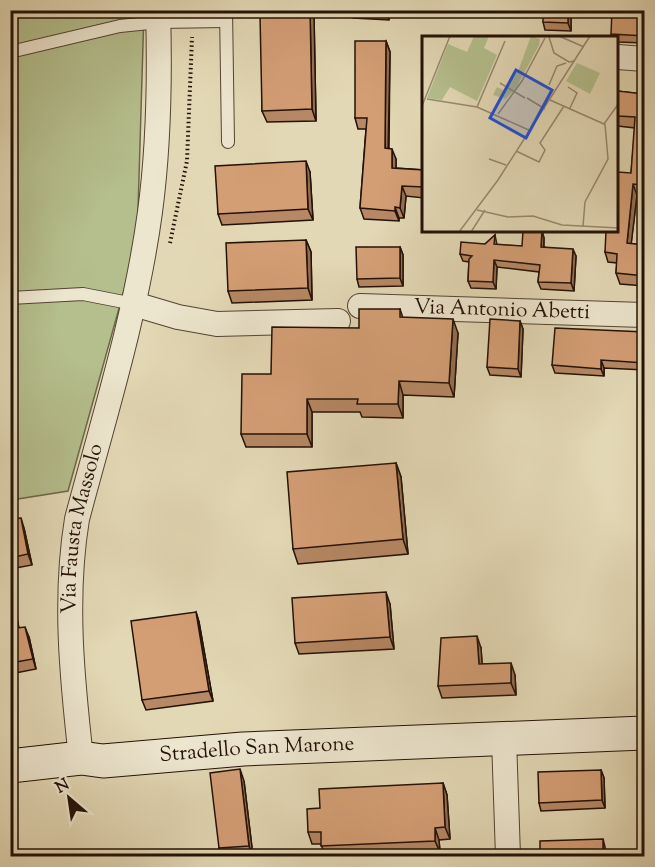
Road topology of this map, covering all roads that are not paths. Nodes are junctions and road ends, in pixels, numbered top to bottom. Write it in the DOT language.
graph roads {
  1 [pos="158,16"];
  2 [pos="226,16"];
  3 [pos="10,52"];
  4 [pos="619,57"];
  5 [pos="645,59"];
  6 [pos="228,142"];
  7 [pos="10,297"];
  8 [pos="134,304"];
  9 [pos="360,306"];
  10 [pos="645,315"];
  11 [pos="338,321"];
  12 [pos="645,734"];
  13 [pos="504,739"];
  14 [pos="81,758"];
  15 [pos="10,766"];
  16 [pos="508,856"];
  1 -- 2 [label="lane"];
  1 -- 3 [label="lane"];
  1 -- 8 [label="street, Via Fausta Massolo"];
  2 -- 6 [label="lane"];
  4 -- 5 [label="street"];
  7 -- 8 [label="lane"];
  8 -- 11 [label="street"];
  8 -- 14 [label="street, Via Fausta Massolo"];
  9 -- 10 [label="street, Via Antonio Abetti"];
  12 -- 13 [label="street, Stradello San Marone"];
  13 -- 14 [label="street, Stradello San Marone"];
  13 -- 16 [label="street"];
  14 -- 15 [label="street, Stradello San Marone"];
}
